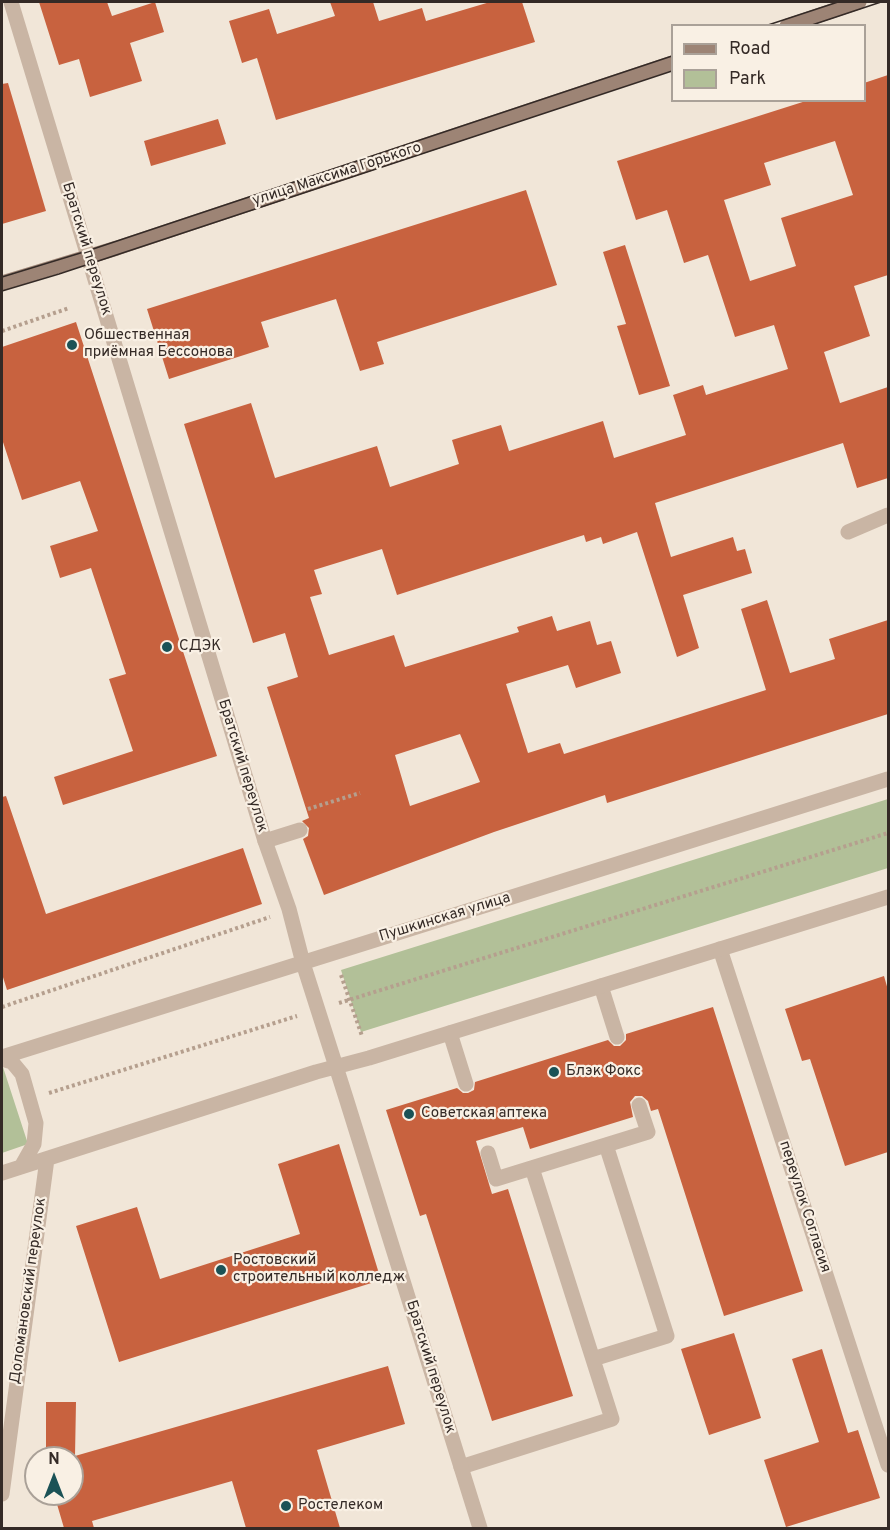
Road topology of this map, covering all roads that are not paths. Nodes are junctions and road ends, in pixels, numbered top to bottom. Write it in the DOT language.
graph roads {
  1 [pos="11,2"];
  2 [pos="859,2"];
  3 [pos="793,24"];
  4 [pos="671,63"];
  5 [pos="89,257"];
  6 [pos="2,283"];
  7 [pos="888,514"];
  8 [pos="848,532"];
  9 [pos="888,779"];
  10 [pos="300,830"];
  11 [pos="265,841"];
  12 [pos="888,897"];
  13 [pos="720,950"];
  14 [pos="303,963"];
  15 [pos="601,986"];
  16 [pos="450,1033"];
  17 [pos="618,1037"];
  18 [pos="2,1058"];
  19 [pos="337,1068"];
  20 [pos="466,1084"];
  21 [pos="639,1105"];
  22 [pos="606,1145"];
  23 [pos="488,1154"];
  24 [pos="47,1159"];
  25 [pos="21,1167"];
  26 [pos="532,1168"];
  27 [pos="2,1173"];
  28 [pos="593,1359"];
  29 [pos="888,1465"];
  30 [pos="460,1467"];
  31 [pos="2,1494"];
  32 [pos="480,1528"];
  1 -- 5 [label="street, Братский переулок"];
  2 -- 3 [label="main road"];
  4 -- 5 [label="main road, улица Максима Горького"];
  5 -- 6 [label="main road, улица Максима Горького"];
  5 -- 11 [label="street, Братский переулок"];
  7 -- 8 [label="street"];
  9 -- 14 [label="street, Пушкинская улица"];
  10 -- 11 [label="street"];
  11 -- 14 [label="street, Братский переулок"];
  12 -- 13 [label="street"];
  13 -- 15 [label="street"];
  13 -- 29 [label="street, переулок Согласия"];
  14 -- 18 [label="street, Пушкинская улица"];
  14 -- 19 [label="street, Братский переулок"];
  15 -- 16 [label="street"];
  15 -- 17 [label="street"];
  16 -- 19 [label="street"];
  16 -- 20 [label="street"];
  18 -- 25 [label="street"];
  19 -- 24 [label="street"];
  19 -- 30 [label="street, Братский переулок"];
  21 -- 22 [label="street"];
  22 -- 26 [label="street"];
  22 -- 28 [label="street"];
  23 -- 26 [label="street"];
  24 -- 25 [label="street"];
  24 -- 31 [label="street, Доломановский переулок"];
  25 -- 27 [label="street"];
  26 -- 28 [label="street"];
  28 -- 30 [label="street"];
  30 -- 32 [label="street, Братский переулок"];
}
